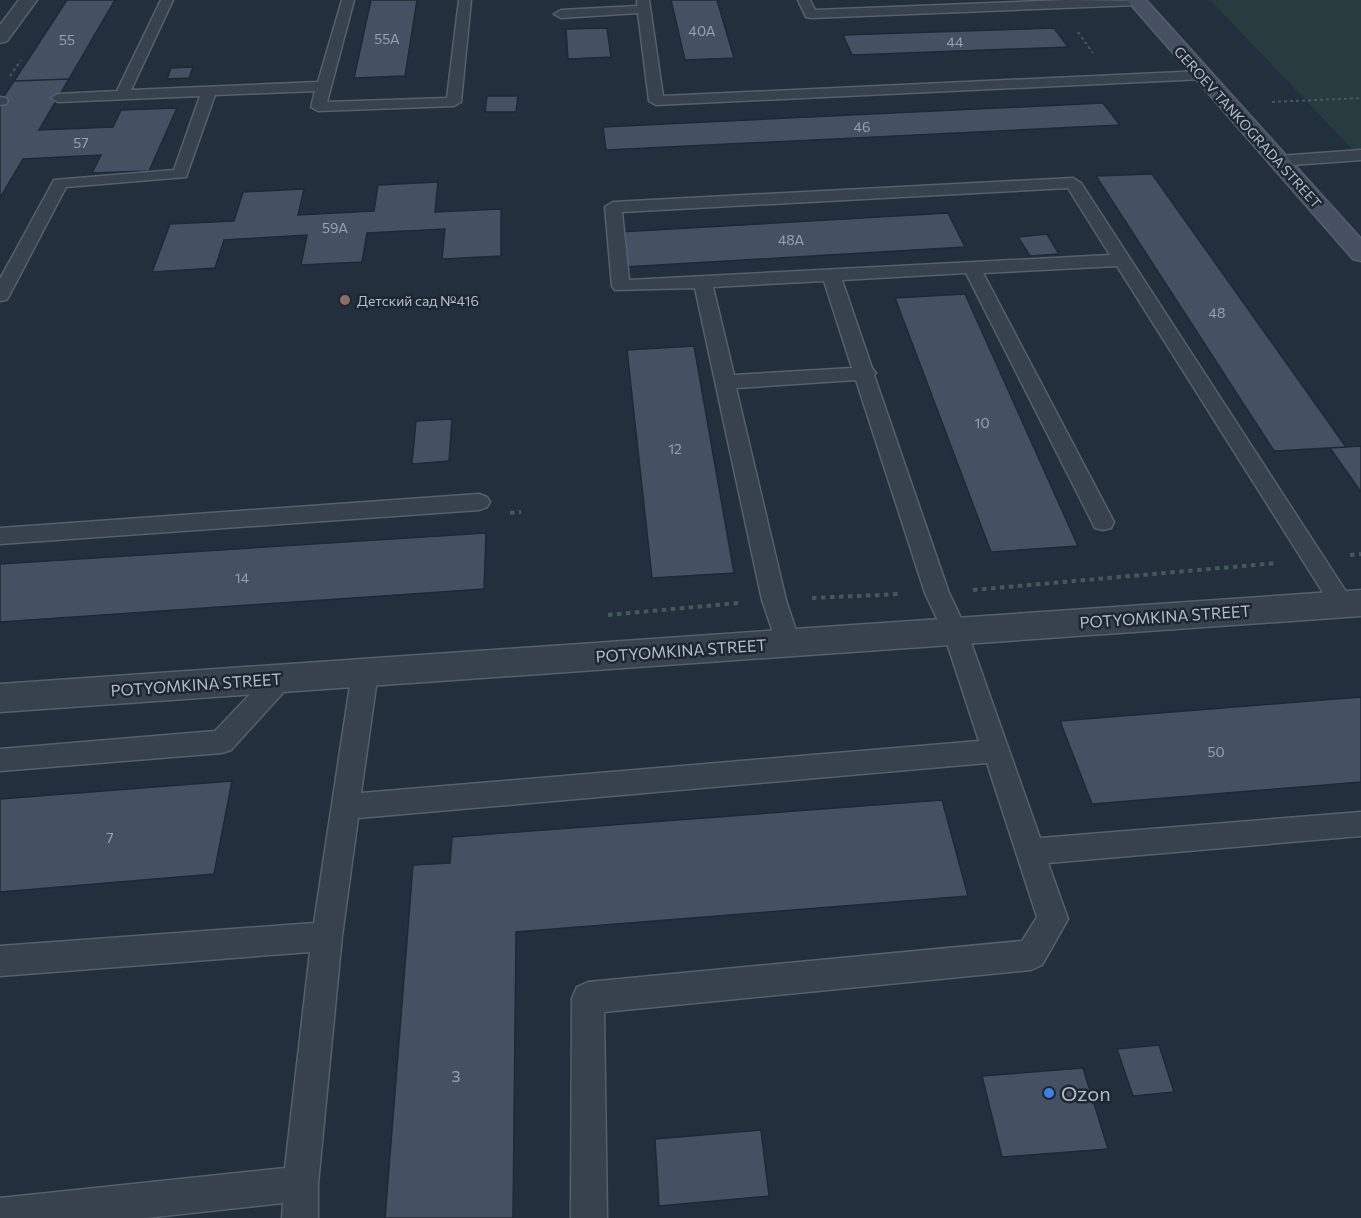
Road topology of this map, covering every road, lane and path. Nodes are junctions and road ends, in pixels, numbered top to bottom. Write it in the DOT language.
graph roads {
  1 [pos="28,0"];
  2 [pos="167,0"];
  3 [pos="348,0"];
  4 [pos="465,0"];
  5 [pos="804,0"];
  6 [pos="1136,1"];
  7 [pos="1057,2"];
  8 [pos="643,5"];
  9 [pos="561,14"];
  10 [pos="0,37"];
  11 [pos="1203,75"];
  12 [pos="1112,79"];
  13 [pos="323,87"];
  14 [pos="209,91"];
  15 [pos="122,95"];
  16 [pos="58,98"];
  17 [pos="1361,98"];
  18 [pos="1228,104"];
  19 [pos="1361,156"];
  20 [pos="1278,161"];
  21 [pos="1361,254"];
  22 [pos="1123,260"];
  23 [pos="972,268"];
  24 [pos="831,275"];
  25 [pos="703,283"];
  26 [pos="0,296"];
  27 [pos="866,373"];
  28 [pos="727,382"];
  29 [pos="479,502"];
  30 [pos="1103,522"];
  31 [pos="0,536"];
  32 [pos="1352,603"];
  33 [pos="955,631"];
  34 [pos="788,643"];
  35 [pos="365,672"];
  36 [pos="281,678"];
  37 [pos="0,698"];
  38 [pos="996,751"];
  39 [pos="0,760"];
  40 [pos="345,807"];
  41 [pos="1361,824"];
  42 [pos="1031,852"];
  43 [pos="327,936"];
  44 [pos="0,961"];
  45 [pos="301,1184"];
  46 [pos="0,1216"];
  47 [pos="300,1218"];
  48 [pos="589,1218"];
  1 -- 10 [label="street"];
  2 -- 15 [label="lane"];
  3 -- 13 [label="lane"];
  4 -- 13 [label="lane"];
  5 -- 7 [label="lane"];
  6 -- 7 [label="lane"];
  6 -- 11 [label="main road, GEROEV TANKOGRADA STREET"];
  7 -- 12 [label="path"];
  8 -- 9 [label="lane"];
  8 -- 12 [label="lane"];
  11 -- 12 [label="lane"];
  11 -- 18 [label="main road, GEROEV TANKOGRADA STREET"];
  13 -- 14 [label="lane"];
  14 -- 15 [label="lane"];
  14 -- 26 [label="lane"];
  15 -- 16 [label="lane"];
  17 -- 18 [label="path"];
  18 -- 20 [label="main road, GEROEV TANKOGRADA STREET"];
  19 -- 20 [label="lane"];
  20 -- 21 [label="main road, GEROEV TANKOGRADA STREET"];
  22 -- 23 [label="lane"];
  22 -- 25 [label="lane"];
  22 -- 32 [label="lane"];
  23 -- 24 [label="lane"];
  23 -- 30 [label="lane"];
  24 -- 25 [label="lane"];
  24 -- 27 [label="lane"];
  25 -- 28 [label="lane"];
  27 -- 28 [label="lane"];
  27 -- 33 [label="lane"];
  28 -- 34 [label="lane"];
  29 -- 31 [label="lane"];
  32 -- 33 [label="street, POTYOMKINA STREET"];
  33 -- 34 [label="street, POTYOMKINA STREET"];
  33 -- 38 [label="lane"];
  34 -- 35 [label="street, POTYOMKINA STREET"];
  35 -- 36 [label="street, POTYOMKINA STREET"];
  35 -- 40 [label="lane"];
  36 -- 37 [label="street, POTYOMKINA STREET"];
  36 -- 39 [label="lane"];
  38 -- 40 [label="lane"];
  38 -- 42 [label="lane"];
  40 -- 43 [label="lane"];
  41 -- 42 [label="lane"];
  42 -- 48 [label="lane"];
  43 -- 44 [label="lane"];
  43 -- 45 [label="lane"];
  45 -- 46 [label="lane"];
  45 -- 47 [label="lane"];
}
